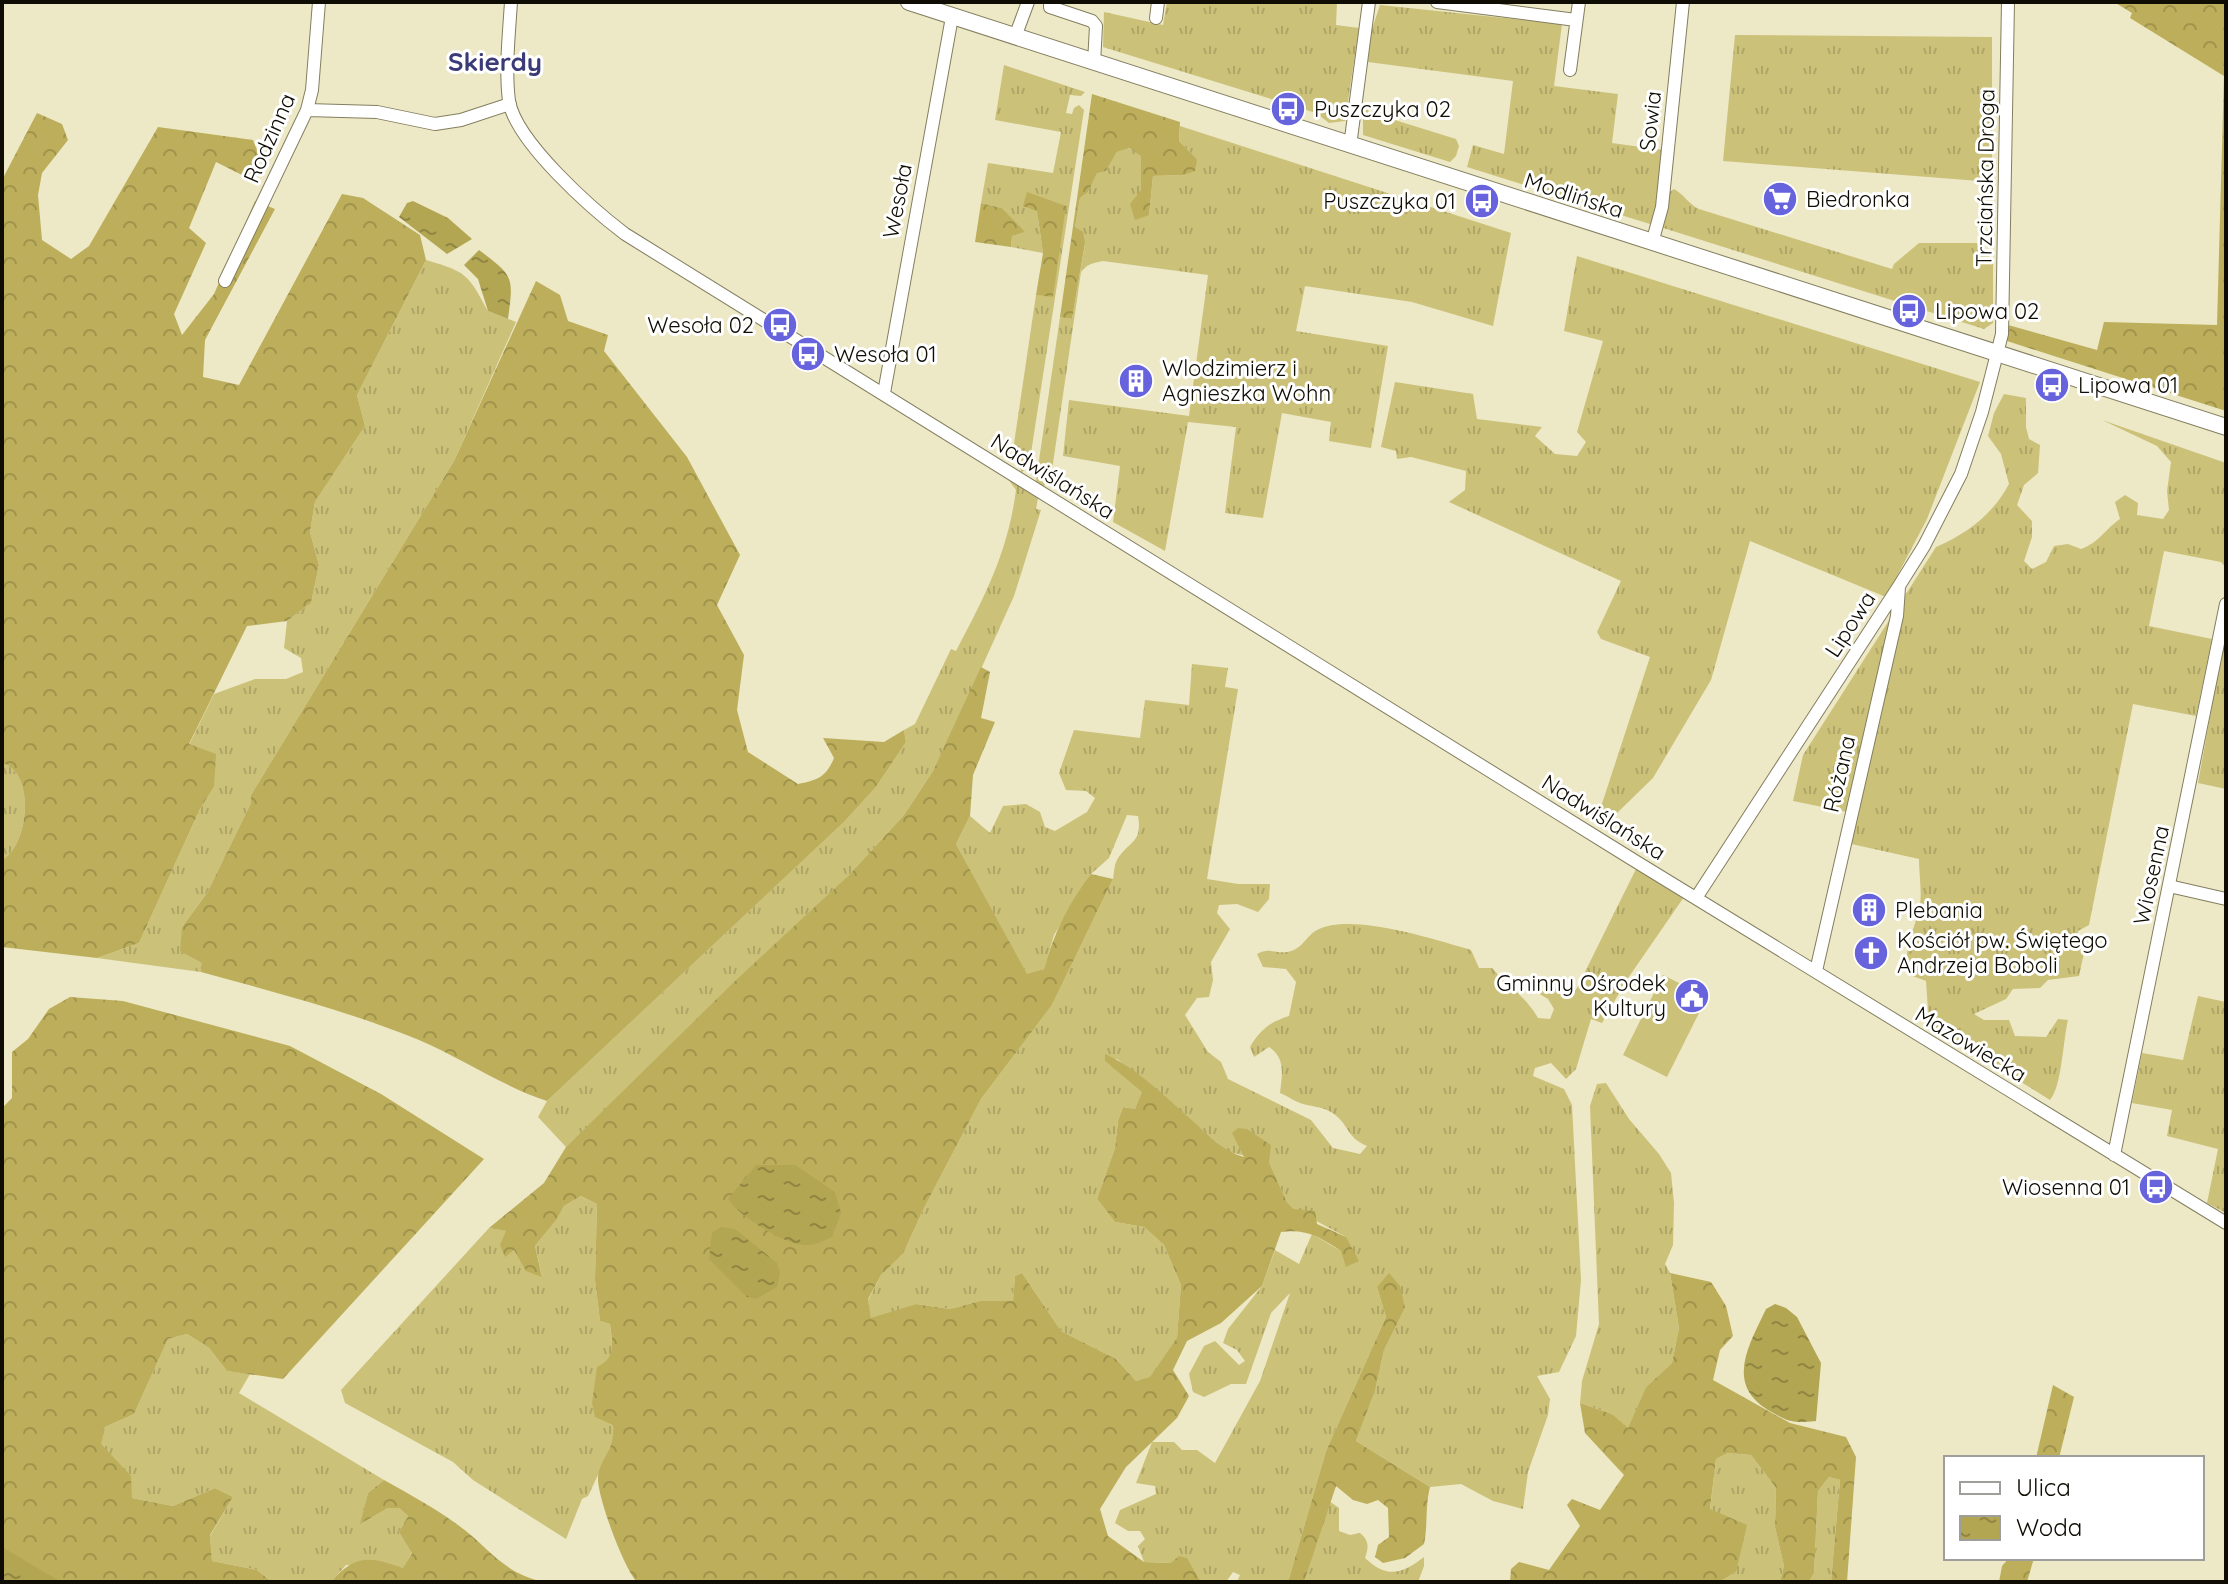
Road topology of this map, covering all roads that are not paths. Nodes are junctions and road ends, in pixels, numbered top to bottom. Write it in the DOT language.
graph roads {
  1 [pos="319,2"];
  2 [pos="511,2"];
  3 [pos="1030,2"];
  4 [pos="1158,2"];
  5 [pos="1369,2"];
  6 [pos="1437,2"];
  7 [pos="1579,2"];
  8 [pos="1683,2"];
  9 [pos="2008,2"];
  10 [pos="916,3"];
  11 [pos="1050,5"];
  12 [pos="952,17"];
  13 [pos="1156,18"];
  14 [pos="1576,20"];
  15 [pos="1015,37"];
  16 [pos="1094,63"];
  17 [pos="1570,70"];
  18 [pos="510,104"];
  19 [pos="307,110"];
  20 [pos="1350,146"];
  21 [pos="1652,243"];
  22 [pos="225,281"];
  23 [pos="1998,354"];
  24 [pos="884,393"];
  25 [pos="2226,427"];
  26 [pos="1899,586"];
  27 [pos="2226,604"];
  28 [pos="2169,886"];
  29 [pos="1696,898"];
  30 [pos="2226,899"];
  31 [pos="1816,971"];
  32 [pos="2114,1155"];
  33 [pos="2226,1223"];
  1 -- 19 [label="street, Rodzinna"];
  2 -- 18 [label="street, Nadwiślańska"];
  3 -- 11 [label="street"];
  3 -- 15 [label="street"];
  4 -- 13 [label="street"];
  5 -- 20 [label="street"];
  6 -- 14 [label="street"];
  7 -- 14 [label="street"];
  8 -- 21 [label="street, Sowia"];
  9 -- 23 [label="street, Trzciańska Droga"];
  10 -- 12 [label="main road, Modlińska"];
  11 -- 16 [label="street"];
  12 -- 15 [label="main road, Modlińska"];
  12 -- 24 [label="street, Wesoła"];
  14 -- 17 [label="street"];
  15 -- 16 [label="main road, Modlińska"];
  16 -- 20 [label="main road, Modlińska"];
  18 -- 19 [label="street"];
  18 -- 24 [label="street, Nadwiślańska"];
  19 -- 22 [label="street, Rodzinna"];
  20 -- 21 [label="main road, Modlińska"];
  21 -- 23 [label="main road, Modlińska"];
  23 -- 25 [label="main road, Modlińska"];
  23 -- 26 [label="street, Lipowa"];
  24 -- 29 [label="street, Nadwiślańska"];
  26 -- 29 [label="street, Lipowa"];
  26 -- 31 [label="street, Różana"];
  27 -- 28 [label="street, Wiosenna"];
  28 -- 30 [label="street"];
  28 -- 32 [label="street, Wiosenna"];
  29 -- 31 [label="street, Mazowiecka"];
  31 -- 32 [label="street, Mazowiecka"];
  32 -- 33 [label="street, Mazowiecka"];
}
